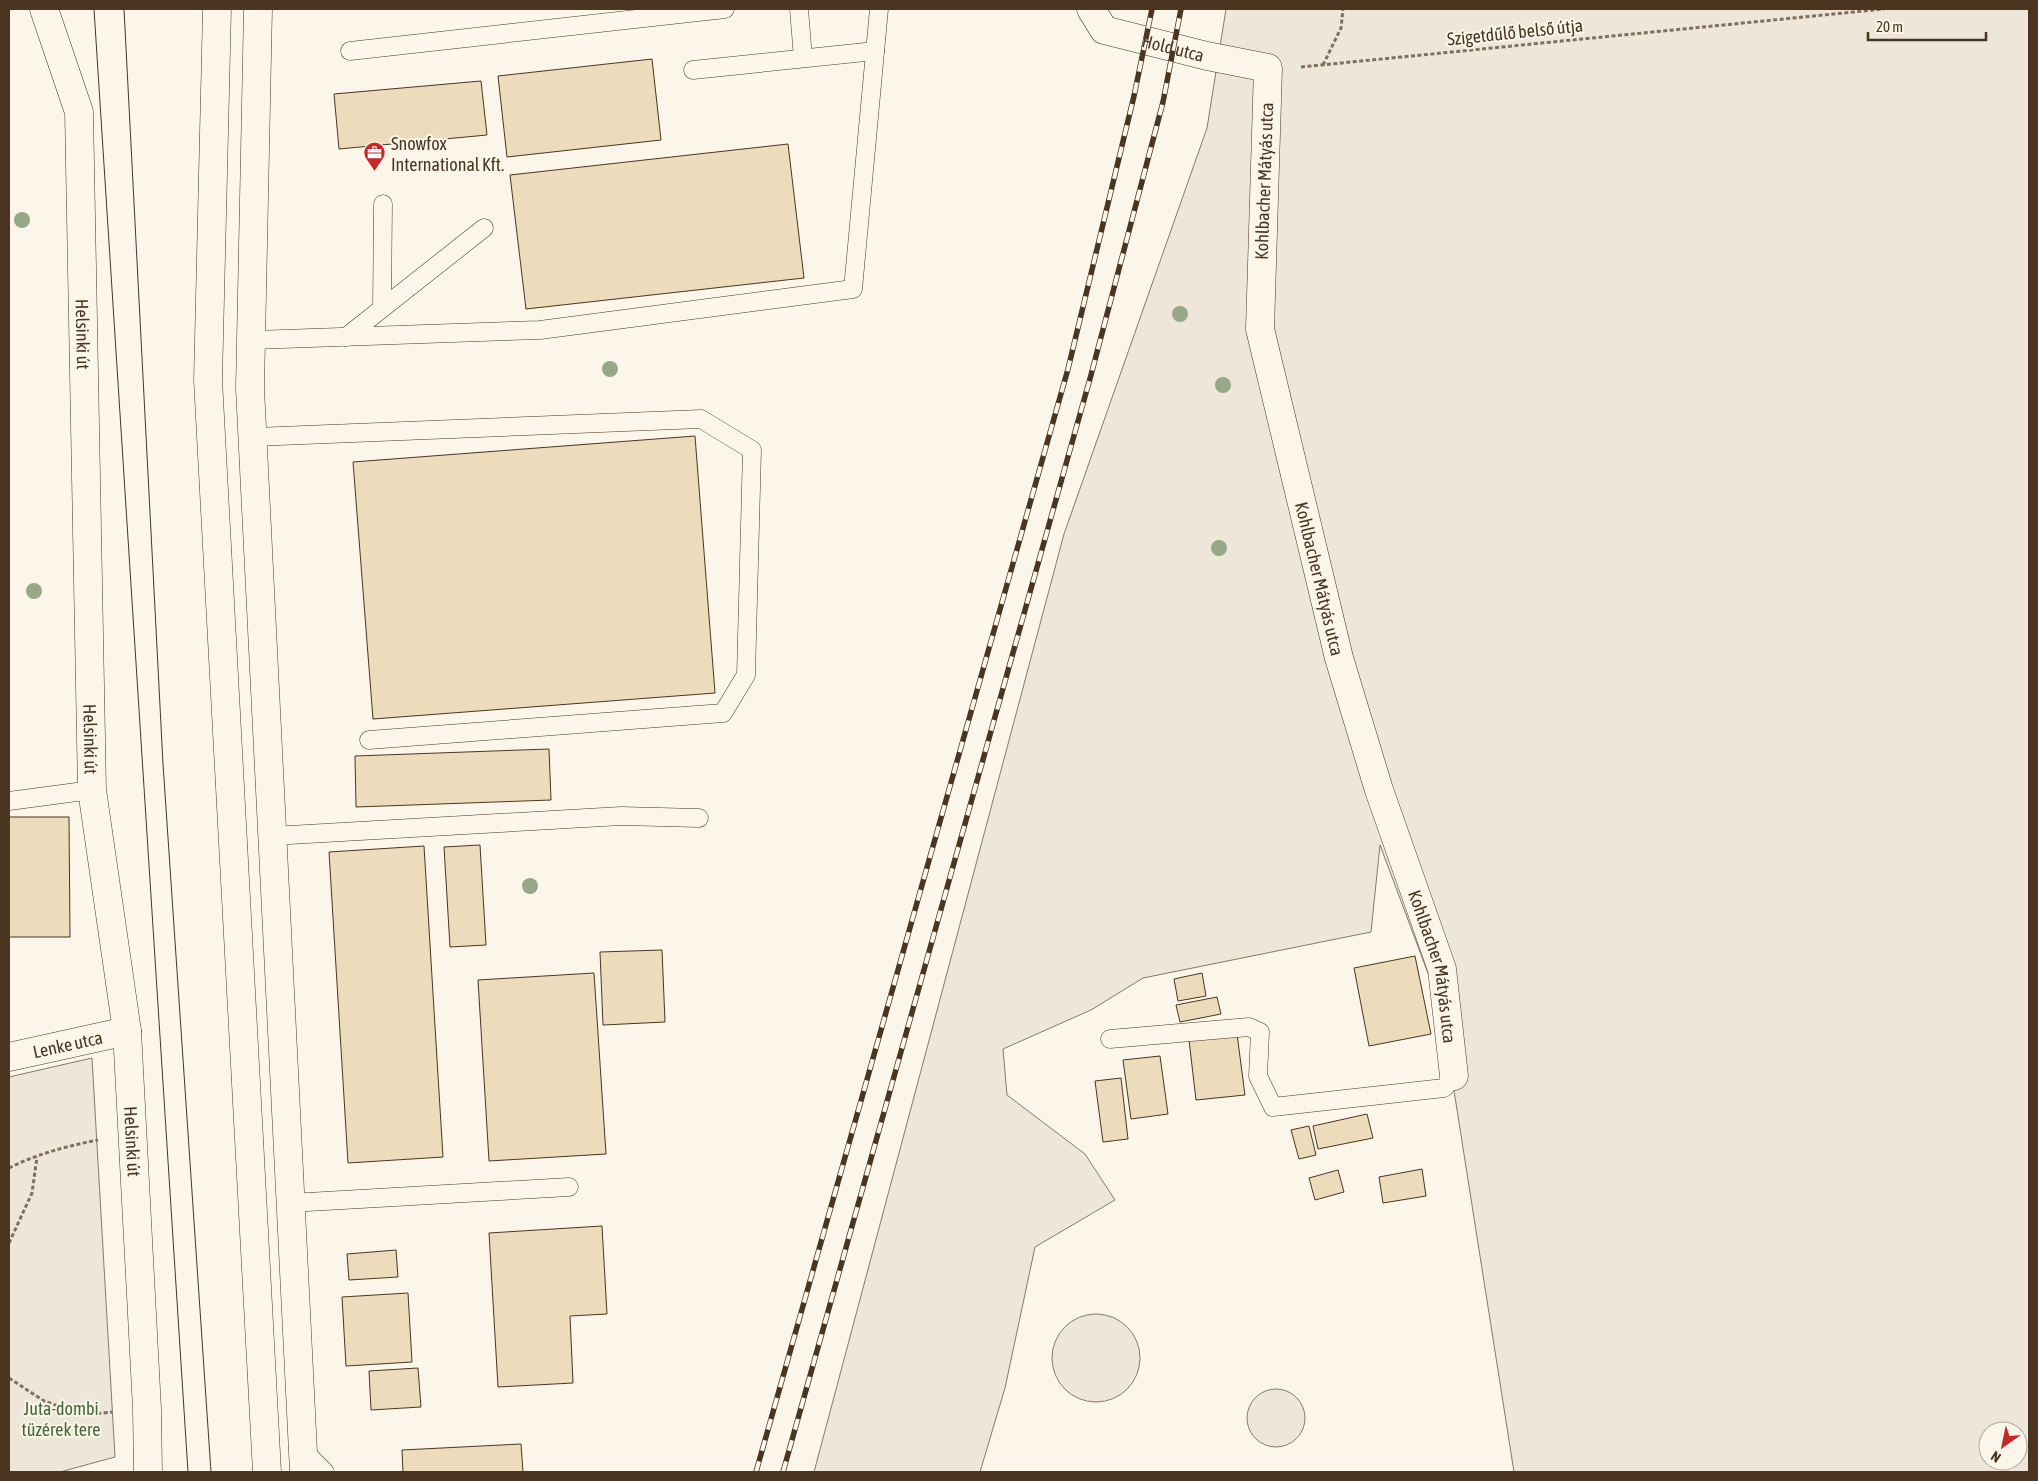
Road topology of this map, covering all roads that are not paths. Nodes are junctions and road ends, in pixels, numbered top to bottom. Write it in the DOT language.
graph roads {
  1 [pos="44,9"];
  2 [pos="217,9"];
  3 [pos="258,9"];
  4 [pos="725,9"];
  5 [pos="799,9"];
  6 [pos="879,9"];
  7 [pos="1090,9"];
  8 [pos="350,51"];
  9 [pos="875,51"];
  10 [pos="803,58"];
  11 [pos="1268,68"];
  12 [pos="693,70"];
  13 [pos="383,204"];
  14 [pos="484,228"];
  15 [pos="382,308"];
  16 [pos="346,338"];
  17 [pos="251,340"];
  18 [pos="253,437"];
  19 [pos="369,740"];
  20 [pos="92,790"];
  21 [pos="9,801"];
  22 [pos="700,818"];
  23 [pos="272,836"];
  24 [pos="127,1030"];
  25 [pos="1110,1039"];
  26 [pos="9,1057"];
  27 [pos="1454,1076"];
  28 [pos="569,1187"];
  29 [pos="290,1202"];
  30 [pos="303,1461"];
  31 [pos="148,1472"];
  32 [pos="267,1472"];
  33 [pos="325,1472"];
  1 -- 20 [label="main road, Helsinki út"];
  2 -- 32 [label="main road"];
  3 -- 17 [label="main road"];
  4 -- 8 [label="lane"];
  5 -- 10 [label="lane"];
  6 -- 9 [label="lane"];
  7 -- 11 [label="main road, Hold utca"];
  9 -- 10 [label="lane"];
  9 -- 16 [label="lane"];
  10 -- 12 [label="lane"];
  11 -- 27 [label="main road, Kohlbacher Mátyás utca"];
  13 -- 15 [label="lane"];
  14 -- 15 [label="lane"];
  15 -- 16 [label="lane"];
  16 -- 17 [label="lane"];
  17 -- 18 [label="main road"];
  18 -- 19 [label="lane"];
  18 -- 23 [label="main road"];
  20 -- 21 [label="lane"];
  20 -- 24 [label="main road, Helsinki út"];
  22 -- 23 [label="lane"];
  23 -- 29 [label="main road"];
  24 -- 26 [label="main road, Lenke utca"];
  24 -- 31 [label="main road, Helsinki út"];
  25 -- 27 [label="lane"];
  28 -- 29 [label="lane"];
  29 -- 30 [label="main road"];
  30 -- 33 [label="lane"];
}
